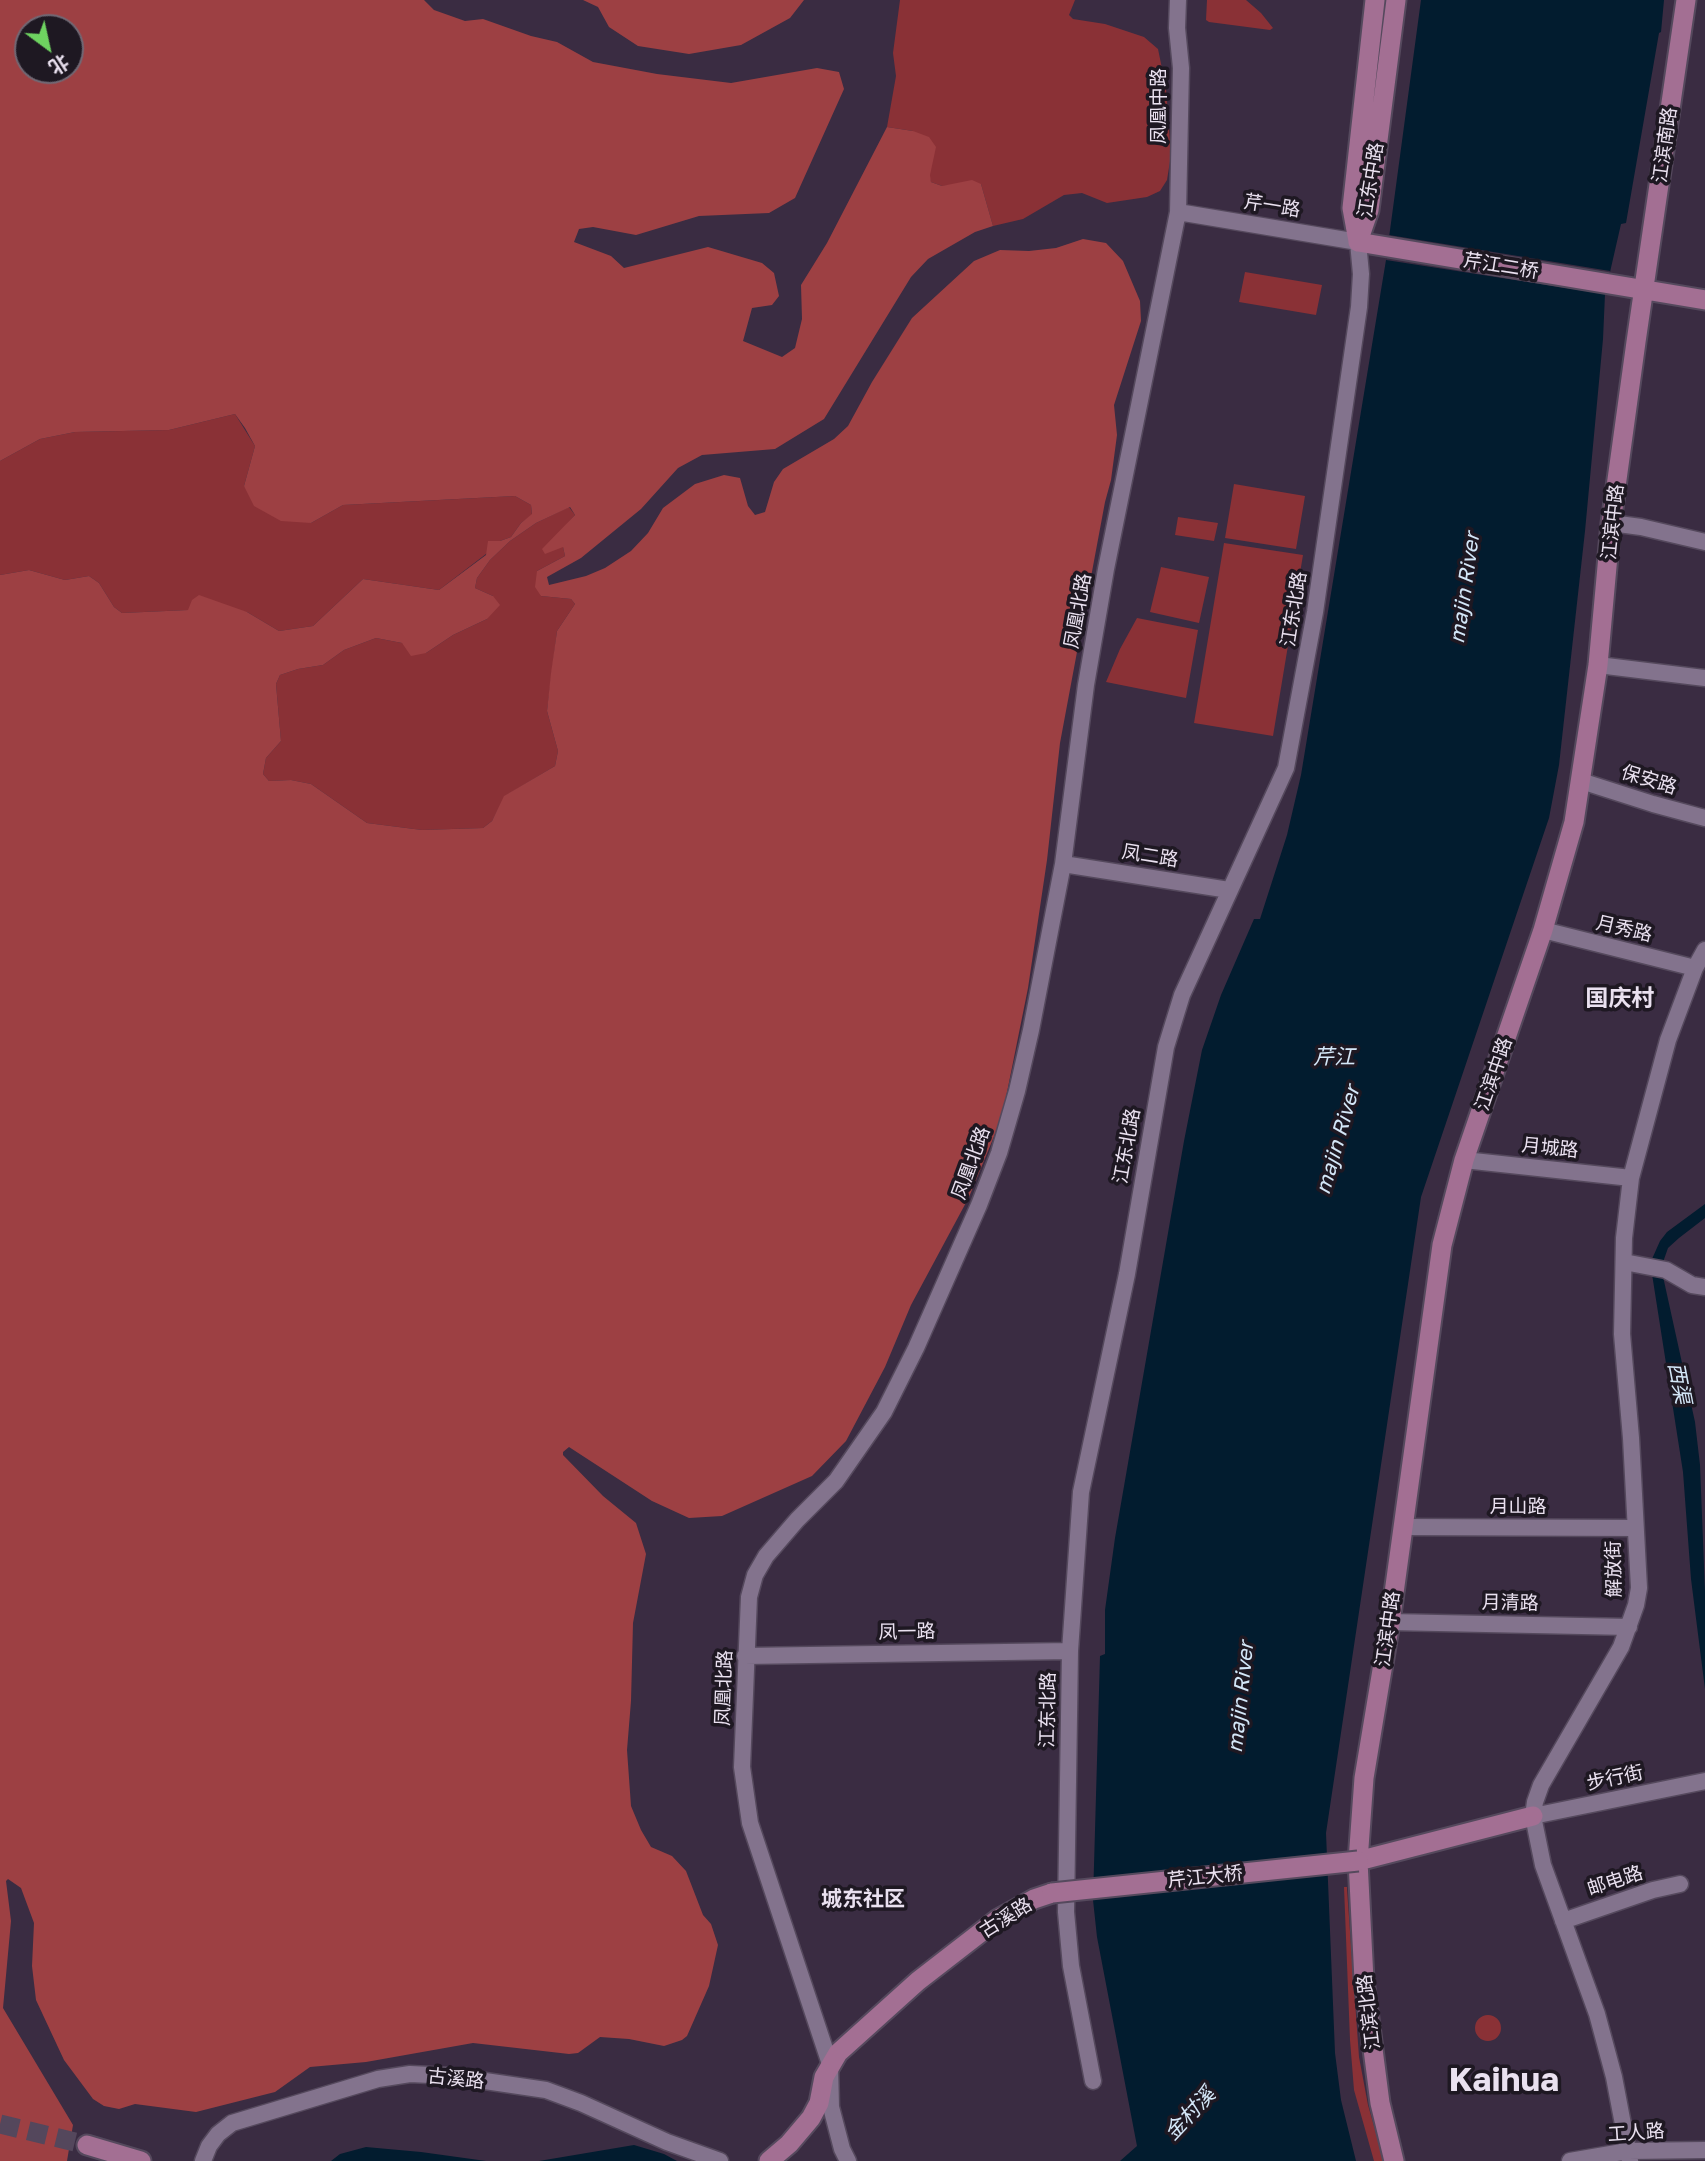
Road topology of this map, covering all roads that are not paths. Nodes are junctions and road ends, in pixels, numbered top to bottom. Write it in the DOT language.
graph roads {
  1 [pos="1178,0"];
  2 [pos="1375,0"];
  3 [pos="1396,0"];
  4 [pos="1686,0"];
  5 [pos="1178,212"];
  6 [pos="1358,242"];
  7 [pos="1644,289"];
  8 [pos="1705,300"];
  9 [pos="1611,523"];
  10 [pos="1705,542"];
  11 [pos="1598,665"];
  12 [pos="1705,678"];
  13 [pos="1581,781"];
  14 [pos="1705,818"];
  15 [pos="1063,864"];
  16 [pos="1229,890"];
  17 [pos="1543,930"];
  18 [pos="1705,950"];
  19 [pos="1695,968"];
  20 [pos="1464,1160"];
  21 [pos="1631,1178"];
  22 [pos="1624,1262"];
  23 [pos="1705,1287"];
  24 [pos="1402,1527"];
  25 [pos="1634,1528"];
  26 [pos="1390,1622"];
  27 [pos="1629,1627"];
  28 [pos="1070,1651"];
  29 [pos="746,1656"];
  30 [pos="1705,1781"];
  31 [pos="1533,1816"];
  32 [pos="1358,1861"];
  33 [pos="1680,1884"];
  34 [pos="1052,1893"];
  35 [pos="1563,1921"];
  36 [pos="830,2064"];
  37 [pos="1093,2081"];
  38 [pos="87,2145"];
  39 [pos="1705,2150"];
  40 [pos="1629,2156"];
  41 [pos="141,2161"];
  42 [pos="203,2161"];
  43 [pos="720,2161"];
  44 [pos="769,2161"];
  45 [pos="848,2161"];
  46 [pos="1394,2161"];
  47 [pos="1570,2161"];
  1 -- 5 [label="street, 凤凰中路"];
  2 -- 6 [label="main road, 江东中路"];
  3 -- 6 [label="main road, 江东中路"];
  4 -- 7 [label="main road, 江滨南路"];
  5 -- 6 [label="street, 芹一路"];
  5 -- 15 [label="street, 凤凰北路"];
  6 -- 7 [label="main road, 芹江二桥"];
  6 -- 16 [label="street, 江东北路"];
  7 -- 8 [label="main road, 芹江二桥"];
  7 -- 9 [label="main road, 江滨中路"];
  9 -- 10 [label="street"];
  9 -- 11 [label="main road, 江滨中路"];
  11 -- 12 [label="street"];
  11 -- 13 [label="main road, 江滨中路"];
  13 -- 14 [label="street, 保安路"];
  13 -- 17 [label="main road, 江滨中路"];
  15 -- 16 [label="street, 凤二路"];
  15 -- 29 [label="street, 凤凰北路"];
  16 -- 28 [label="street, 江东北路"];
  17 -- 19 [label="street, 月秀路"];
  17 -- 20 [label="main road, 江滨中路"];
  18 -- 19 [label="street, 解放街"];
  19 -- 21 [label="street, 解放街"];
  20 -- 21 [label="street, 月城路"];
  20 -- 24 [label="main road, 江滨中路"];
  21 -- 22 [label="street, 解放街"];
  22 -- 23 [label="street"];
  22 -- 25 [label="street, 解放街"];
  24 -- 25 [label="street, 月山路"];
  24 -- 26 [label="main road, 江滨中路"];
  25 -- 27 [label="street, 解放街"];
  26 -- 27 [label="street, 月清路"];
  26 -- 32 [label="main road, 江滨中路"];
  27 -- 31 [label="street, 解放街"];
  28 -- 29 [label="street, 凤一路"];
  28 -- 37 [label="street, 江东北路"];
  29 -- 36 [label="street, 凤凰北路"];
  30 -- 31 [label="street, 步行街"];
  31 -- 32 [label="main road"];
  31 -- 35 [label="street, 解放街"];
  32 -- 34 [label="main road, 芹江大桥, bridge"];
  32 -- 46 [label="main road, 江滨北路"];
  33 -- 35 [label="street, 邮电路"];
  34 -- 36 [label="main road, 古溪路"];
  35 -- 40 [label="street, 解放街"];
  36 -- 44 [label="main road, 古溪路"];
  36 -- 45 [label="street, 凤凰北路"];
  38 -- 41 [label="main road"];
  39 -- 40 [label="street, 工人路"];
  40 -- 47 [label="street, 工人路"];
  42 -- 43 [label="street, 古溪路"];
}
